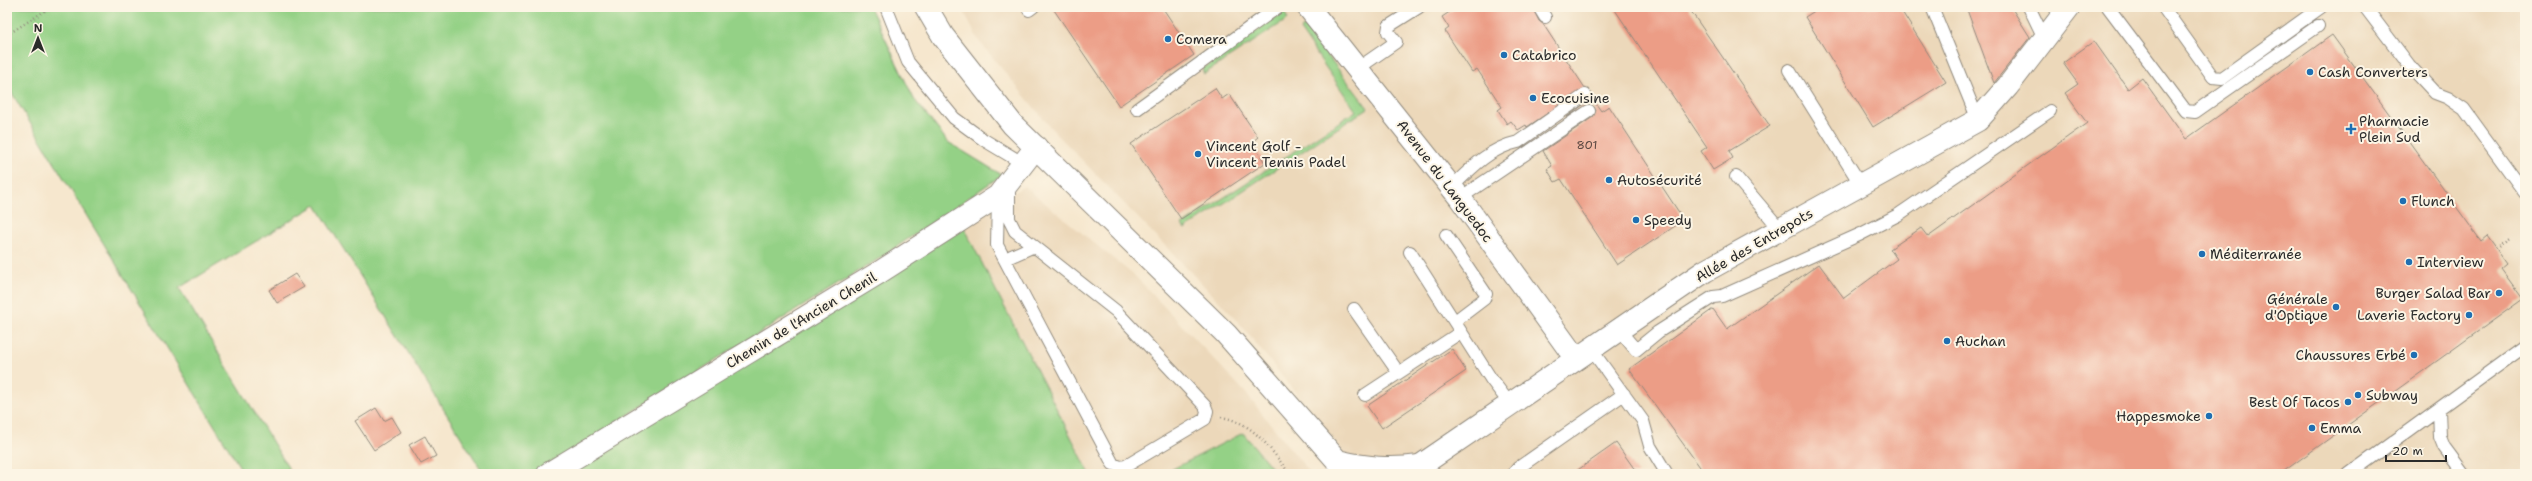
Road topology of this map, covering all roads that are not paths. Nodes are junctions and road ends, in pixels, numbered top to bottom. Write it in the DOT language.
graph roads {
  1 [pos="886,7"];
  2 [pos="926,7"];
  3 [pos="1278,7"];
  4 [pos="1308,7"];
  5 [pos="1419,7"];
  6 [pos="1932,7"];
  7 [pos="2029,7"];
  8 [pos="2069,7"];
  9 [pos="2108,7"];
  10 [pos="2163,7"];
  11 [pos="2321,7"];
  12 [pos="2364,7"];
  13 [pos="2318,26"];
  14 [pos="2045,40"];
  15 [pos="1357,69"];
  16 [pos="1789,70"];
  17 [pos="1585,94"];
  18 [pos="1137,109"];
  19 [pos="1589,111"];
  20 [pos="2050,111"];
  21 [pos="1978,120"];
  22 [pos="1030,156"];
  23 [pos="1736,177"];
  24 [pos="1861,185"];
  25 [pos="1003,190"];
  26 [pos="2525,192"];
  27 [pos="1456,193"];
  28 [pos="1780,229"];
  29 [pos="1446,235"];
  30 [pos="1034,246"];
  31 [pos="1410,252"];
  32 [pos="1005,259"];
  33 [pos="1354,309"];
  34 [pos="1454,321"];
  35 [pos="1619,330"];
  36 [pos="1461,332"];
  37 [pos="2525,346"];
  38 [pos="1583,354"];
  39 [pos="1398,372"];
  40 [pos="1624,394"];
  41 [pos="1365,395"];
  42 [pos="1510,404"];
  43 [pos="2439,409"];
  44 [pos="1343,468"];
  45 [pos="1416,470"];
  46 [pos="548,474"];
  47 [pos="1513,474"];
  48 [pos="1667,474"];
  49 [pos="2349,474"];
  50 [pos="2464,474"];
  1 -- 22 [label="lane"];
  2 -- 22 [label="street"];
  3 -- 18 [label="lane"];
  4 -- 15 [label="street, Avenue du Languedoc"];
  5 -- 15 [label="lane"];
  6 -- 21 [label="lane"];
  7 -- 14 [label="lane"];
  8 -- 14 [label="street, Allée des Entrepots"];
  9 -- 13 [label="lane"];
  10 -- 11 [label="lane"];
  12 -- 26 [label="lane"];
  14 -- 21 [label="street, Allée des Entrepots"];
  15 -- 27 [label="street, Avenue du Languedoc"];
  16 -- 24 [label="lane"];
  17 -- 27 [label="lane"];
  19 -- 27 [label="lane"];
  20 -- 35 [label="lane"];
  21 -- 24 [label="street, Allée des Entrepots"];
  22 -- 25 [label="street, Chemin de l'Ancien Chenil"];
  22 -- 44 [label="street"];
  23 -- 28 [label="lane"];
  24 -- 28 [label="street, Allée des Entrepots"];
  25 -- 30 [label="lane"];
  25 -- 32 [label="lane"];
  25 -- 46 [label="street, Chemin de l'Ancien Chenil"];
  27 -- 38 [label="street, Avenue du Languedoc"];
  28 -- 35 [label="street, Allée des Entrepots"];
  29 -- 34 [label="lane"];
  30 -- 32 [label="lane"];
  30 -- 32 [label="lane"];
  31 -- 34 [label="lane"];
  33 -- 39 [label="lane"];
  34 -- 36 [label="lane"];
  35 -- 38 [label="street, Allée des Entrepots"];
  36 -- 39 [label="lane"];
  36 -- 42 [label="lane"];
  37 -- 43 [label="lane"];
  38 -- 40 [label="lane"];
  38 -- 42 [label="street, Allée des Entrepots"];
  39 -- 41 [label="lane"];
  40 -- 47 [label="lane"];
  40 -- 48 [label="lane"];
  42 -- 45 [label="street, Allée des Entrepots"];
  43 -- 49 [label="lane"];
  43 -- 50 [label="lane"];
  44 -- 45 [label="street"];
}
